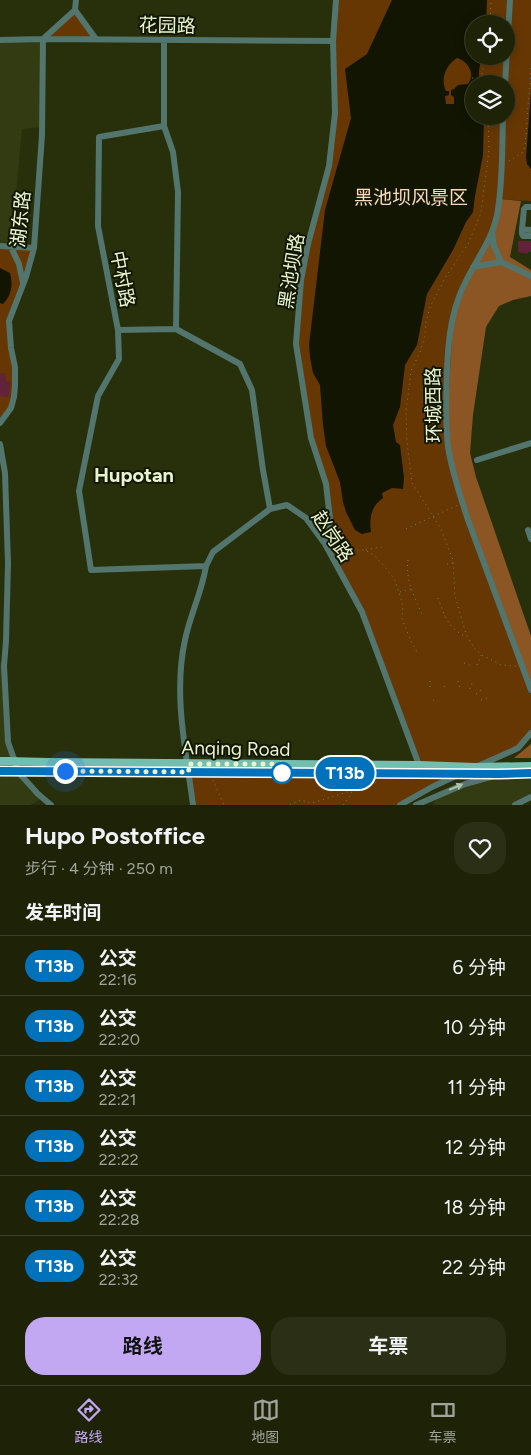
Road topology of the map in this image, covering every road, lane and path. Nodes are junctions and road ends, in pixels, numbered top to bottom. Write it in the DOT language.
graph roads {
  1 [pos="76,0"];
  2 [pos="336,0"];
  3 [pos="491,0"];
  4 [pos="510,0"];
  5 [pos="75,10"];
  6 [pos="490,15"];
  7 [pos="43,39"];
  8 [pos="96,39"];
  9 [pos="0,40"];
  10 [pos="164,40"];
  11 [pos="333,41"];
  12 [pos="531,68"];
  13 [pos="506,75"];
  14 [pos="488,125"];
  15 [pos="503,125"];
  16 [pos="164,126"];
  17 [pos="501,164"];
  18 [pos="531,207"];
  19 [pos="522,229"];
  20 [pos="531,230"];
  21 [pos="492,232"];
  22 [pos="531,236"];
  23 [pos="0,246"];
  24 [pos="11,247"];
  25 [pos="34,248"];
  26 [pos="501,262"];
  27 [pos="473,267"];
  28 [pos="531,276"];
  29 [pos="23,284"];
  30 [pos="176,329"];
  31 [pos="118,330"];
  32 [pos="0,423"];
  33 [pos="531,443"];
  34 [pos="0,444"];
  35 [pos="477,460"];
  36 [pos="460,504"];
  37 [pos="270,509"];
  38 [pos="406,529"];
  39 [pos="528,530"];
  40 [pos="531,539"];
  41 [pos="325,544"];
  42 [pos="385,549"];
  43 [pos="365,550"];
  44 [pos="333,559"];
  45 [pos="408,560"];
  46 [pos="453,563"];
  47 [pos="447,564"];
  48 [pos="206,566"];
  49 [pos="412,588"];
  50 [pos="399,593"];
  51 [pos="438,598"];
  52 [pos="422,615"];
  53 [pos="6,635"];
  54 [pos="467,637"];
  55 [pos="0,642"];
  56 [pos="418,654"];
  57 [pos="482,655"];
  58 [pos="464,663"];
  59 [pos="2,664"];
  60 [pos="477,665"];
  61 [pos="472,666"];
  62 [pos="521,666"];
  63 [pos="430,679"];
  64 [pos="458,681"];
  65 [pos="472,683"];
  66 [pos="444,686"];
  67 [pos="430,687"];
  68 [pos="460,688"];
  69 [pos="470,689"];
  70 [pos="447,690"];
  71 [pos="481,690"];
  72 [pos="531,690"];
  73 [pos="476,694"];
  74 [pos="487,698"];
  75 [pos="433,700"];
  76 [pos="481,700"];
  77 [pos="438,702"];
  78 [pos="531,733"];
  79 [pos="4,761"];
  80 [pos="188,764"];
  81 [pos="419,765"];
  82 [pos="531,766"];
  83 [pos="476,767"];
  84 [pos="4,771"];
  85 [pos="189,772"];
  86 [pos="209,772"];
  87 [pos="531,773"];
  88 [pos="391,774"];
  89 [pos="460,774"];
  90 [pos="498,774"];
  91 [pos="352,791"];
  92 [pos="531,797"];
  93 [pos="306,801"];
  94 [pos="52,805"];
  95 [pos="193,805"];
  96 [pos="224,805"];
  97 [pos="290,805"];
  98 [pos="306,805"];
  99 [pos="343,805"];
  100 [pos="400,805"];
  101 [pos="416,805"];
  102 [pos="515,805"];
  1 -- 5 [label="street"];
  2 -- 11 [label="street, 黑池坝路"];
  3 -- 6 [label="path"];
  4 -- 13 [label="street"];
  5 -- 7 [label="street"];
  5 -- 8 [label="street"];
  7 -- 8 [label="street, 花园路"];
  7 -- 9 [label="street, 花园路"];
  7 -- 25 [label="street, 湖东路"];
  8 -- 10 [label="street, 花园路"];
  10 -- 11 [label="street, 花园路"];
  10 -- 16 [label="street"];
  11 -- 41 [label="street, 黑池坝路"];
  12 -- 17 [label="path"];
  14 -- 46 [label="path"];
  15 -- 17 [label="street, 环城西路"];
  16 -- 30 [label="street"];
  16 -- 31 [label="street, 中村路"];
  17 -- 21 [label="street, 环城西路"];
  18 -- 19 [label="street"];
  19 -- 20 [label="street"];
  19 -- 22 [label="street"];
  21 -- 26 [label="street"];
  21 -- 27 [label="street, 环城西路"];
  23 -- 24 [label="street"];
  24 -- 25 [label="street"];
  24 -- 29 [label="street"];
  25 -- 29 [label="street, 湖东路"];
  26 -- 27 [label="street"];
  26 -- 28 [label="street"];
  27 -- 62 [label="street, 环城西路"];
  29 -- 32 [label="street, 湖东路"];
  30 -- 31 [label="street"];
  30 -- 37 [label="street"];
  31 -- 48 [label="street, 中村路"];
  33 -- 35 [label="street"];
  34 -- 53 [label="street"];
  36 -- 38 [label="path, bridge"];
  37 -- 41 [label="street, 赵岗路"];
  37 -- 48 [label="street"];
  39 -- 40 [label="street"];
  41 -- 44 [label="street, 赵岗路"];
  42 -- 43 [label="path"];
  43 -- 44 [label="path"];
  43 -- 50 [label="path"];
  44 -- 81 [label="street, 赵岗路"];
  45 -- 49 [label="path"];
  46 -- 47 [label="path"];
  46 -- 54 [label="path"];
  48 -- 80 [label="street"];
  49 -- 50 [label="path"];
  49 -- 52 [label="path"];
  50 -- 56 [label="path"];
  51 -- 54 [label="path"];
  53 -- 55 [label="street"];
  53 -- 59 [label="street"];
  54 -- 57 [label="path"];
  57 -- 60 [label="path"];
  57 -- 62 [label="path"];
  58 -- 61 [label="path"];
  59 -- 94 [label="street"];
  62 -- 72 [label="street, 环城西路"];
  63 -- 67 [label="path"];
  64 -- 68 [label="path"];
  65 -- 69 [label="path"];
  66 -- 70 [label="path"];
  71 -- 73 [label="path"];
  74 -- 76 [label="path"];
  75 -- 77 [label="path"];
  78 -- 83 [label="street"];
  79 -- 80 [label="main road, Anqing Road, bridge"];
  80 -- 81 [label="main road, Anqing Road"];
  80 -- 85 [label="street"];
  81 -- 83 [label="main road, Anqing Road"];
  82 -- 83 [label="main road, Anqing Road"];
  83 -- 89 [label="street"];
  84 -- 85 [label="main road, Anqing Road, bridge"];
  85 -- 86 [label="main road, Anqing Road"];
  85 -- 95 [label="street"];
  86 -- 88 [label="main road, Anqing Road"];
  86 -- 96 [label="path"];
  87 -- 90 [label="main road, Anqing Road"];
  88 -- 89 [label="main road, Anqing Road"];
  88 -- 91 [label="path"];
  89 -- 90 [label="main road, Anqing Road"];
  89 -- 100 [label="street"];
  101 -- 90 [label="street, one-way"];
  91 -- 93 [label="path"];
  91 -- 99 [label="path"];
  92 -- 102 [label="street"];
  93 -- 97 [label="path"];
  93 -- 98 [label="path"];
}
